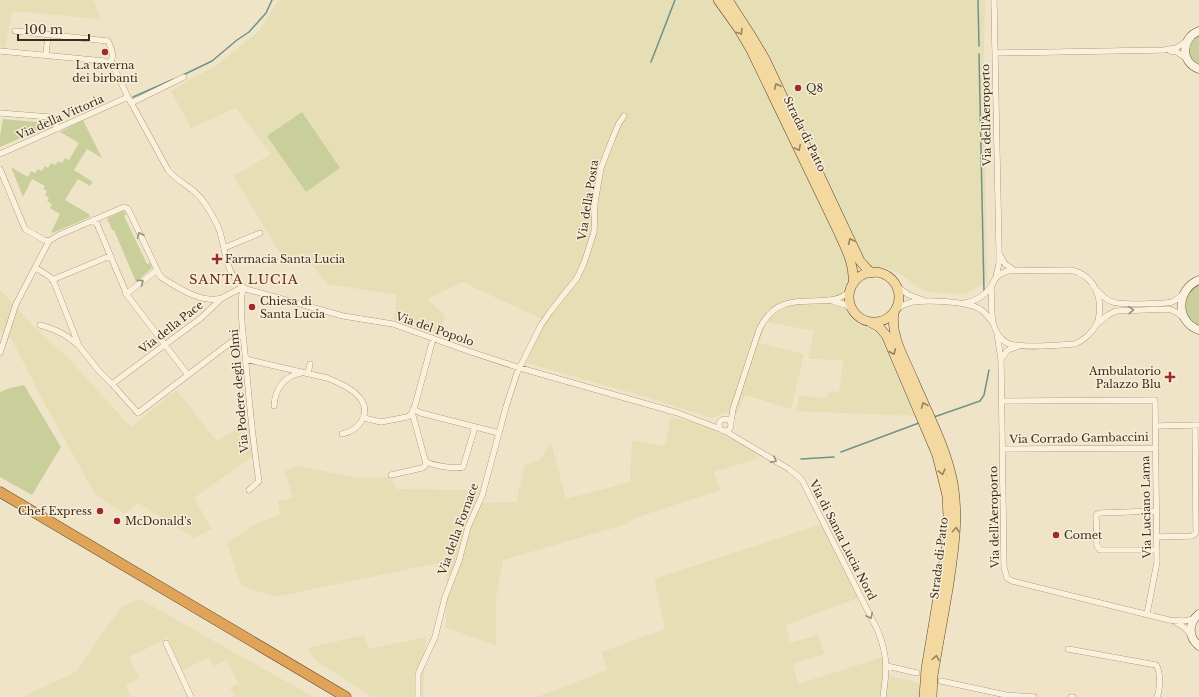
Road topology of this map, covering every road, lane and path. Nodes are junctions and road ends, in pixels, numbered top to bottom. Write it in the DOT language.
graph roads {
  1 [pos="718,0"];
  2 [pos="728,0"];
  3 [pos="994,0"];
  4 [pos="1198,30"];
  5 [pos="15,31"];
  6 [pos="48,35"];
  7 [pos="1187,41"];
  8 [pos="1164,50"];
  9 [pos="0,51"];
  10 [pos="995,53"];
  11 [pos="46,55"];
  12 [pos="1187,59"];
  13 [pos="109,63"];
  14 [pos="1198,70"];
  15 [pos="184,78"];
  16 [pos="128,97"];
  17 [pos="131,103"];
  18 [pos="0,113"];
  19 [pos="624,116"];
  20 [pos="58,129"];
  21 [pos="0,154"];
  22 [pos="0,169"];
  23 [pos="93,220"];
  24 [pos="260,233"];
  25 [pos="49,241"];
  26 [pos="224,248"];
  27 [pos="999,249"];
  28 [pos="110,256"];
  29 [pos="36,268"];
  30 [pos="157,270"];
  31 [pos="1015,270"];
  32 [pos="872,273"];
  33 [pos="996,277"];
  34 [pos="52,280"];
  35 [pos="1198,280"];
  36 [pos="992,284"];
  37 [pos="896,286"];
  38 [pos="243,287"];
  39 [pos="852,287"];
  40 [pos="1096,289"];
  41 [pos="126,294"];
  42 [pos="1183,295"];
  43 [pos="222,298"];
  44 [pos="828,300"];
  45 [pos="929,301"];
  46 [pos="963,304"];
  47 [pos="895,310"];
  48 [pos="856,314"];
  49 [pos="1184,318"];
  50 [pos="870,322"];
  51 [pos="993,323"];
  52 [pos="1097,324"];
  53 [pos="40,325"];
  54 [pos="1198,330"];
  55 [pos="243,333"];
  56 [pos="997,333"];
  57 [pos="433,339"];
  58 [pos="164,345"];
  59 [pos="1021,345"];
  60 [pos="79,346"];
  61 [pos="0,352"];
  62 [pos="246,359"];
  63 [pos="1001,360"];
  64 [pos="310,364"];
  65 [pos="520,368"];
  66 [pos="305,373"];
  67 [pos="188,375"];
  68 [pos="112,384"];
  69 [pos="1002,401"];
  70 [pos="274,406"];
  71 [pos="732,409"];
  72 [pos="413,411"];
  73 [pos="364,418"];
  74 [pos="723,419"];
  75 [pos="731,422"];
  76 [pos="708,424"];
  77 [pos="1197,425"];
  78 [pos="1156,426"];
  79 [pos="475,427"];
  80 [pos="722,430"];
  81 [pos="499,433"];
  82 [pos="342,434"];
  83 [pos="1156,448"];
  84 [pos="1003,449"];
  85 [pos="426,462"];
  86 [pos="391,475"];
  87 [pos="249,490"];
  88 [pos="0,492"];
  89 [pos="0,499"];
  90 [pos="1157,511"];
  91 [pos="1157,537"];
  92 [pos="1157,550"];
  93 [pos="1147,614"];
  94 [pos="1197,616"];
  95 [pos="1169,620"];
  96 [pos="1192,636"];
  97 [pos="166,643"];
  98 [pos="1199,646"];
  99 [pos="1068,649"];
  100 [pos="887,666"];
  101 [pos="917,674"];
  102 [pos="941,681"];
  103 [pos="191,697"];
  104 [pos="334,697"];
  105 [pos="346,697"];
  106 [pos="418,697"];
  107 [pos="883,697"];
  108 [pos="924,697"];
  109 [pos="932,697"];
  110 [pos="1034,697"];
  111 [pos="1157,697"];
  1 -- 39 [label="main road, Strada di Patto, one-way"];
  32 -- 2 [label="main road, Strada di Patto, one-way"];
  3 -- 10 [label="street"];
  4 -- 7 [label="street"];
  5 -- 6 [label="street"];
  6 -- 11 [label="street"];
  6 -- 13 [label="street"];
  7 -- 8 [label="street, Via dell'Aeroporto"];
  7 -- 12 [label="street"];
  8 -- 10 [label="street, Via dell'Aeroporto"];
  8 -- 12 [label="street, Via dell'Aeroporto"];
  9 -- 11 [label="street"];
  10 -- 27 [label="street, Via dell'Aeroporto"];
  11 -- 13 [label="street"];
  12 -- 14 [label="street"];
  13 -- 16 [label="street"];
  15 -- 17 [label="street"];
  16 -- 17 [label="street"];
  16 -- 20 [label="street, Via della Vittoria"];
  17 -- 26 [label="street"];
  18 -- 20 [label="street"];
  19 -- 65 [label="street, Via della Posta"];
  20 -- 21 [label="street, Via della Vittoria"];
  22 -- 25 [label="street"];
  23 -- 25 [label="street"];
  23 -- 28 [label="street"];
  30 -- 23 [label="street, one-way"];
  24 -- 26 [label="street"];
  25 -- 29 [label="street"];
  26 -- 38 [label="street"];
  27 -- 31 [label="street, Via dell'Aeroporto"];
  27 -- 33 [label="street, Via dell'Aeroporto"];
  28 -- 34 [label="street"];
  28 -- 41 [label="street"];
  29 -- 34 [label="street"];
  29 -- 61 [label="street"];
  41 -- 30 [label="street, one-way"];
  30 -- 43 [label="street"];
  31 -- 33 [label="street"];
  31 -- 40 [label="street"];
  32 -- 37 [label="main road"];
  32 -- 39 [label="main road"];
  33 -- 36 [label="street"];
  34 -- 60 [label="street"];
  35 -- 42 [label="street"];
  36 -- 46 [label="street"];
  36 -- 51 [label="street"];
  37 -- 45 [label="street"];
  37 -- 47 [label="main road"];
  38 -- 43 [label="street, Via della Pace"];
  38 -- 55 [label="street, Via Podere degli Olmi"];
  38 -- 57 [label="street, Via del Popolo"];
  39 -- 44 [label="street"];
  39 -- 48 [label="main road"];
  40 -- 42 [label="street"];
  40 -- 52 [label="street"];
  41 -- 58 [label="street"];
  42 -- 49 [label="street"];
  43 -- 58 [label="street, Via della Pace"];
  44 -- 48 [label="street"];
  44 -- 71 [label="street"];
  45 -- 46 [label="street"];
  45 -- 47 [label="street"];
  46 -- 51 [label="street"];
  47 -- 50 [label="main road"];
  109 -- 47 [label="main road, Strada di Patto, one-way"];
  48 -- 50 [label="main road"];
  52 -- 49 [label="street, one-way"];
  49 -- 54 [label="street"];
  50 -- 108 [label="main road, Strada di Patto, one-way"];
  51 -- 56 [label="street"];
  52 -- 59 [label="street"];
  53 -- 60 [label="street"];
  55 -- 62 [label="street, Via Podere degli Olmi"];
  55 -- 67 [label="street"];
  56 -- 59 [label="street"];
  56 -- 63 [label="street, Via dell'Aeroporto"];
  57 -- 65 [label="street, Via del Popolo"];
  57 -- 72 [label="street"];
  58 -- 67 [label="street"];
  58 -- 68 [label="street, Via della Pace"];
  59 -- 63 [label="street"];
  60 -- 68 [label="street"];
  62 -- 66 [label="street"];
  62 -- 87 [label="street, Via Podere degli Olmi"];
  63 -- 69 [label="street, Via dell'Aeroporto"];
  64 -- 66 [label="street"];
  65 -- 76 [label="street, Via di Santa Lucia Nord"];
  65 -- 81 [label="street, Via della Fornace"];
  66 -- 70 [label="street"];
  66 -- 73 [label="street"];
  67 -- 68 [label="street"];
  69 -- 78 [label="street, Via Luciano Lama"];
  69 -- 84 [label="street, Via dell'Aeroporto"];
  71 -- 74 [label="street"];
  71 -- 75 [label="street"];
  72 -- 73 [label="street"];
  72 -- 79 [label="street"];
  72 -- 85 [label="street"];
  73 -- 82 [label="street"];
  74 -- 75 [label="street"];
  74 -- 76 [label="street"];
  74 -- 80 [label="street"];
  75 -- 80 [label="street"];
  76 -- 80 [label="street, Via di Santa Lucia Nord"];
  77 -- 78 [label="street"];
  77 -- 91 [label="street"];
  78 -- 83 [label="street, Via Luciano Lama"];
  79 -- 81 [label="street"];
  79 -- 85 [label="street"];
  80 -- 100 [label="street, Via di Santa Lucia Nord, one-way"];
  81 -- 106 [label="street, Via della Fornace"];
  83 -- 84 [label="street, Via Corrado Gambaccini"];
  83 -- 90 [label="street, Via Luciano Lama"];
  84 -- 93 [label="street, Via dell'Aeroporto"];
  85 -- 86 [label="street"];
  88 -- 105 [label="highway"];
  89 -- 104 [label="highway"];
  90 -- 91 [label="street, Via Luciano Lama"];
  90 -- 92 [label="street"];
  91 -- 92 [label="street, Via Luciano Lama"];
  92 -- 93 [label="street, Via Luciano Lama"];
  93 -- 95 [label="street, Via dell'Aeroporto"];
  94 -- 95 [label="street, Via dell'Aeroporto"];
  94 -- 96 [label="street"];
  95 -- 96 [label="street, Via dell'Aeroporto"];
  96 -- 98 [label="street"];
  97 -- 103 [label="street"];
  99 -- 111 [label="street"];
  100 -- 101 [label="street"];
  100 -- 107 [label="street, Via di Santa Lucia Nord"];
  102 -- 110 [label="street"];
}
